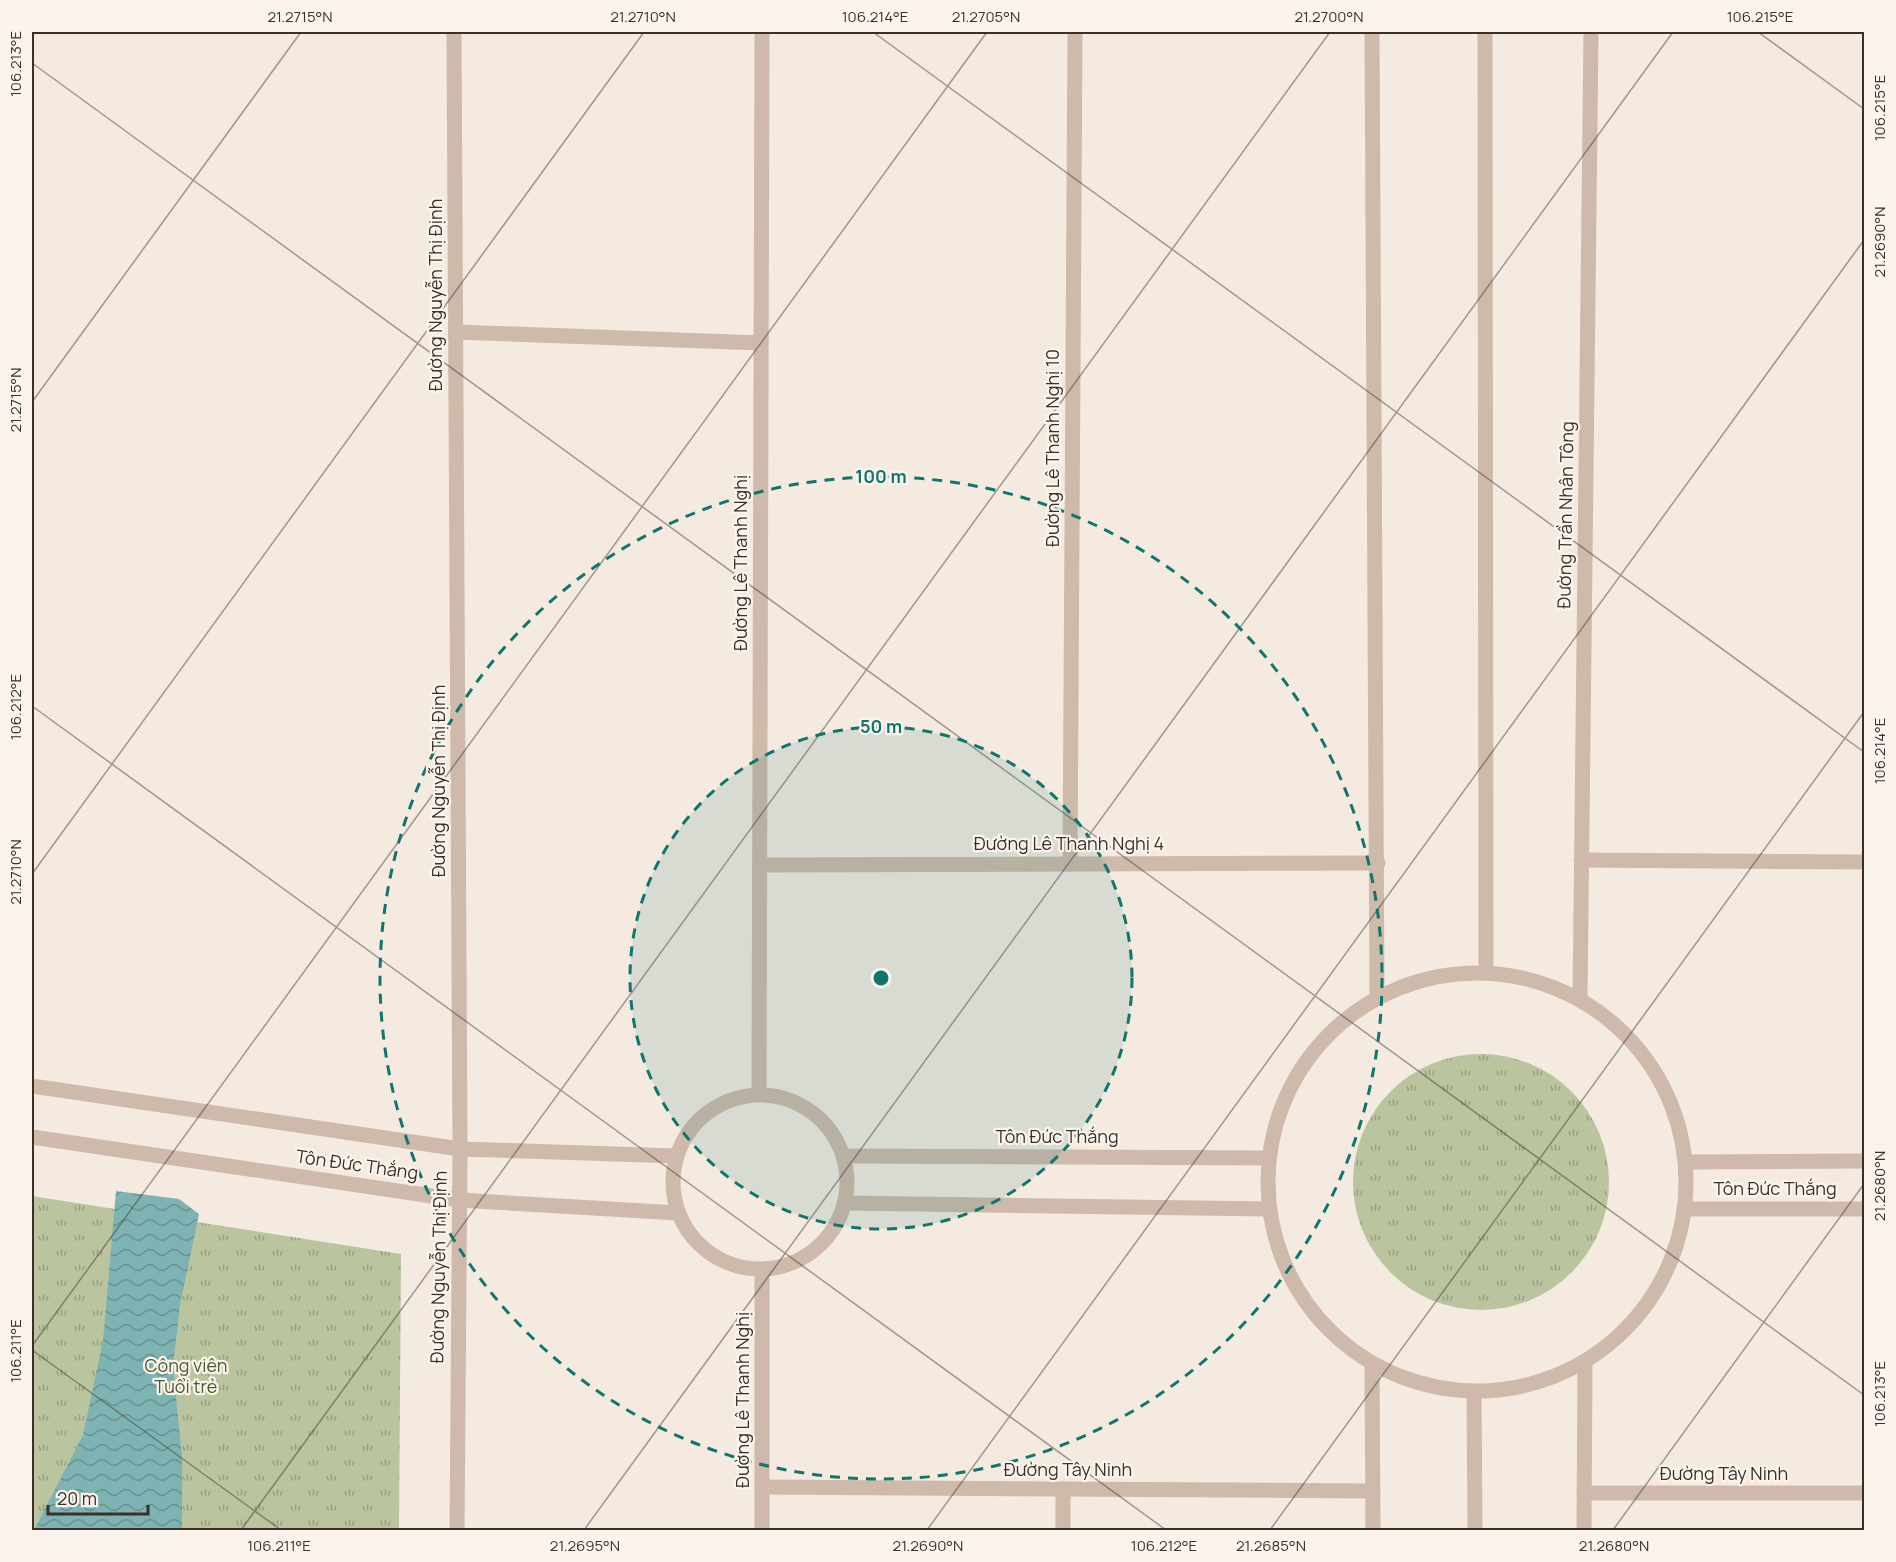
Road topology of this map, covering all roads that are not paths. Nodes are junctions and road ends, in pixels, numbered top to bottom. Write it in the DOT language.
graph roads {
  1 [pos="454,32"];
  2 [pos="762,32"];
  3 [pos="1075,32"];
  4 [pos="1372,32"];
  5 [pos="1485,32"];
  6 [pos="1591,32"];
  7 [pos="456,332"];
  8 [pos="761,343"];
  9 [pos="1581,860"];
  10 [pos="1864,862"];
  11 [pos="1378,863"];
  12 [pos="1070,864"];
  13 [pos="760,865"];
  14 [pos="1486,972"];
  15 [pos="1377,997"];
  16 [pos="1580,998"];
  17 [pos="32,1086"];
  18 [pos="759,1094"];
  19 [pos="32,1137"];
  20 [pos="460,1149"];
  21 [pos="676,1156"];
  22 [pos="844,1156"];
  23 [pos="1269,1158"];
  24 [pos="1864,1161"];
  25 [pos="1686,1162"];
  26 [pos="459,1200"];
  27 [pos="846,1203"];
  28 [pos="1269,1209"];
  29 [pos="1685,1209"];
  30 [pos="1864,1209"];
  31 [pos="678,1213"];
  32 [pos="762,1270"];
  33 [pos="1585,1362"];
  34 [pos="1372,1364"];
  35 [pos="1474,1392"];
  36 [pos="762,1486"];
  37 [pos="1063,1489"];
  38 [pos="1373,1491"];
  39 [pos="1584,1493"];
  40 [pos="1864,1493"];
  41 [pos="457,1530"];
  42 [pos="762,1530"];
  43 [pos="1063,1530"];
  44 [pos="1373,1530"];
  45 [pos="1475,1530"];
  46 [pos="1584,1530"];
  1 -- 7 [label="street, Đường Nguyễn Thị Định"];
  2 -- 8 [label="street, Đường Lê Thanh Nghị"];
  3 -- 12 [label="street, Đường Lê Thanh Nghị 10"];
  4 -- 11 [label="street"];
  5 -- 14 [label="street"];
  6 -- 9 [label="street, Đường Trần Nhân Tông"];
  7 -- 8 [label="street"];
  7 -- 20 [label="street, Đường Nguyễn Thị Định"];
  8 -- 13 [label="street, Đường Lê Thanh Nghị"];
  9 -- 10 [label="street"];
  9 -- 16 [label="street, Đường Trần Nhân Tông"];
  11 -- 12 [label="street, Đường Lê Thanh Nghị 4"];
  11 -- 15 [label="street"];
  12 -- 13 [label="street, Đường Lê Thanh Nghị 4"];
  13 -- 18 [label="street, Đường Lê Thanh Nghị"];
  14 -- 15 [label="street"];
  14 -- 16 [label="street"];
  15 -- 23 [label="street"];
  16 -- 25 [label="street"];
  17 -- 20 [label="street, Tôn Đức Thắng"];
  18 -- 21 [label="street"];
  18 -- 22 [label="street"];
  19 -- 26 [label="street, Tôn Đức Thắng"];
  20 -- 21 [label="street, Tôn Đức Thắng"];
  20 -- 26 [label="street, Đường Nguyễn Thị Định"];
  21 -- 31 [label="street"];
  22 -- 23 [label="street, Tôn Đức Thắng"];
  22 -- 27 [label="street"];
  23 -- 28 [label="street"];
  24 -- 25 [label="street, Tôn Đức Thắng"];
  25 -- 29 [label="street"];
  26 -- 31 [label="street, Tôn Đức Thắng"];
  26 -- 41 [label="street, Đường Nguyễn Thị Định"];
  27 -- 28 [label="street"];
  27 -- 32 [label="street"];
  28 -- 34 [label="street"];
  29 -- 30 [label="street, Tôn Đức Thắng"];
  29 -- 33 [label="street"];
  31 -- 32 [label="street"];
  32 -- 36 [label="street, Đường Lê Thanh Nghị"];
  33 -- 35 [label="street"];
  33 -- 39 [label="street"];
  34 -- 35 [label="street"];
  34 -- 38 [label="street"];
  35 -- 45 [label="street"];
  36 -- 37 [label="street, Đường Tây Ninh"];
  36 -- 42 [label="street, Đường Lê Thanh Nghị"];
  37 -- 38 [label="street, Đường Tây Ninh"];
  37 -- 43 [label="street"];
  38 -- 44 [label="street"];
  39 -- 40 [label="street, Đường Tây Ninh"];
  39 -- 46 [label="street"];
}
